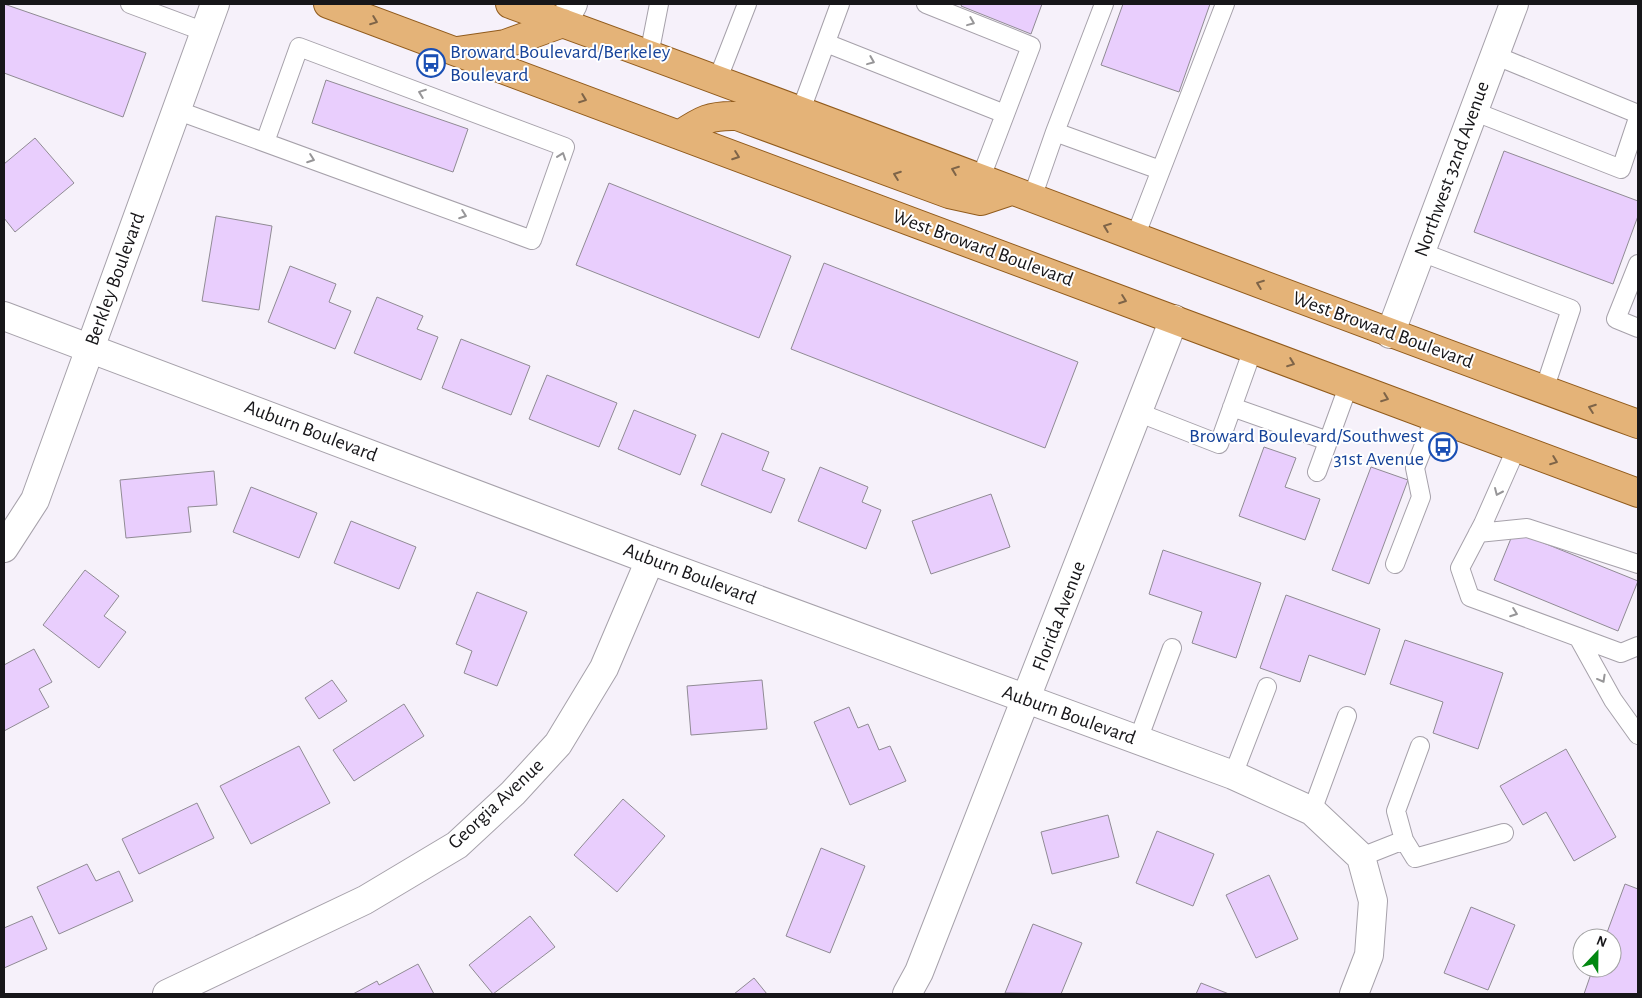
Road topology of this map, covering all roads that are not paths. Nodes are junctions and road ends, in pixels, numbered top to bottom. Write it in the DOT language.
graph roads {
  1 [pos="130,4"];
  2 [pos="215,4"];
  3 [pos="328,4"];
  4 [pos="659,4"];
  5 [pos="747,4"];
  6 [pos="840,4"];
  7 [pos="926,4"];
  8 [pos="1104,4"];
  9 [pos="1225,4"];
  10 [pos="1514,4"];
  11 [pos="523,6"];
  12 [pos="568,13"];
  13 [pos="205,32"];
  14 [pos="826,43"];
  15 [pos="456,52"];
  16 [pos="649,55"];
  17 [pos="1494,55"];
  18 [pos="717,81"];
  19 [pos="176,110"];
  20 [pos="801,110"];
  21 [pos="1473,111"];
  22 [pos="1005,114"];
  23 [pos="1638,114"];
  24 [pos="1638,118"];
  25 [pos="1055,132"];
  26 [pos="680,135"];
  27 [pos="265,142"];
  28 [pos="1160,170"];
  29 [pos="980,180"];
  30 [pos="1021,195"];
  31 [pos="1135,238"];
  32 [pos="1421,252"];
  33 [pos="1638,264"];
  34 [pos="4,316"];
  35 [pos="1174,320"];
  36 [pos="1638,328"];
  37 [pos="1390,334"];
  38 [pos="90,348"];
  39 [pos="1253,349"];
  40 [pos="1349,384"];
  41 [pos="1544,390"];
  42 [pos="1232,407"];
  43 [pos="1137,412"];
  44 [pos="1435,417"];
  45 [pos="1638,424"];
  46 [pos="1328,441"];
  47 [pos="1518,447"];
  48 [pos="1317,472"];
  49 [pos="1638,493"];
  50 [pos="1478,534"];
  51 [pos="4,548"];
  52 [pos="650,560"];
  53 [pos="1395,564"];
  54 [pos="1638,564"];
  55 [pos="1578,637"];
  56 [pos="1638,646"];
  57 [pos="1172,648"];
  58 [pos="1267,687"];
  59 [pos="1026,700"];
  60 [pos="1348,716"];
  61 [pos="1638,735"];
  62 [pos="1138,740"];
  63 [pos="1420,746"];
  64 [pos="1233,775"];
  65 [pos="1312,810"];
  66 [pos="1504,833"];
  67 [pos="1404,840"];
  68 [pos="1361,857"];
  69 [pos="167,994"];
  70 [pos="908,994"];
  71 [pos="1354,994"];
  1 -- 13 [label="lane"];
  2 -- 13 [label="street, Berkley Boulevard"];
  3 -- 15 [label="main road, West Broward Boulevard, one-way"];
  4 -- 16 [label="lane"];
  5 -- 18 [label="lane"];
  6 -- 14 [label="lane"];
  7 -- 22 [label="lane, one-way"];
  8 -- 25 [label="lane"];
  9 -- 28 [label="lane"];
  10 -- 17 [label="street, Northwest 32nd Avenue"];
  11 -- 12 [label="main road, West Broward Boulevard"];
  12 -- 15 [label="main road"];
  12 -- 16 [label="main road, West Broward Boulevard"];
  13 -- 19 [label="street, Berkley Boulevard"];
  14 -- 20 [label="lane"];
  14 -- 22 [label="lane, one-way"];
  15 -- 26 [label="main road, West Broward Boulevard, one-way"];
  16 -- 18 [label="main road, West Broward Boulevard"];
  17 -- 21 [label="street, Northwest 32nd Avenue"];
  17 -- 23 [label="lane"];
  18 -- 20 [label="main road, West Broward Boulevard"];
  19 -- 27 [label="lane"];
  19 -- 38 [label="street, Berkley Boulevard"];
  29 -- 20 [label="main road, West Broward Boulevard, one-way"];
  21 -- 24 [label="lane"];
  21 -- 32 [label="street, Northwest 32nd Avenue"];
  22 -- 29 [label="lane"];
  25 -- 28 [label="lane"];
  25 -- 30 [label="lane"];
  30 -- 26 [label="main road, one-way"];
  26 -- 35 [label="main road, West Broward Boulevard, one-way"];
  27 -- 27 [label="lane, one-way"];
  28 -- 31 [label="lane"];
  29 -- 30 [label="main road, West Broward Boulevard"];
  31 -- 30 [label="main road, West Broward Boulevard, one-way"];
  37 -- 31 [label="main road, West Broward Boulevard, one-way"];
  32 -- 37 [label="street, Northwest 32nd Avenue"];
  32 -- 41 [label="lane"];
  33 -- 36 [label="lane"];
  34 -- 38 [label="street, Auburn Boulevard"];
  35 -- 39 [label="main road, West Broward Boulevard"];
  35 -- 43 [label="street, Florida Avenue"];
  37 -- 41 [label="main road, West Broward Boulevard"];
  38 -- 51 [label="street, Berkley Boulevard"];
  38 -- 52 [label="street, Auburn Boulevard"];
  39 -- 40 [label="main road, West Broward Boulevard, one-way"];
  39 -- 42 [label="lane"];
  40 -- 44 [label="main road, West Broward Boulevard, one-way"];
  40 -- 46 [label="lane"];
  45 -- 41 [label="main road, West Broward Boulevard, one-way"];
  42 -- 43 [label="lane"];
  42 -- 46 [label="lane"];
  43 -- 59 [label="street, Florida Avenue"];
  44 -- 47 [label="main road, West Broward Boulevard"];
  44 -- 53 [label="lane"];
  46 -- 48 [label="lane"];
  47 -- 49 [label="main road, West Broward Boulevard, one-way"];
  47 -- 50 [label="lane, one-way"];
  50 -- 54 [label="lane"];
  50 -- 55 [label="lane, one-way"];
  52 -- 59 [label="street, Auburn Boulevard"];
  52 -- 69 [label="street, Georgia Avenue"];
  55 -- 56 [label="lane"];
  55 -- 61 [label="lane, one-way"];
  57 -- 62 [label="lane"];
  58 -- 64 [label="lane"];
  59 -- 62 [label="street, Auburn Boulevard"];
  59 -- 70 [label="street, Florida Avenue"];
  60 -- 65 [label="lane"];
  62 -- 64 [label="street, Auburn Boulevard"];
  63 -- 67 [label="lane"];
  64 -- 65 [label="street, Auburn Boulevard"];
  65 -- 68 [label="street, Auburn Boulevard"];
  66 -- 67 [label="lane"];
  67 -- 68 [label="lane"];
  68 -- 71 [label="street"];
}
